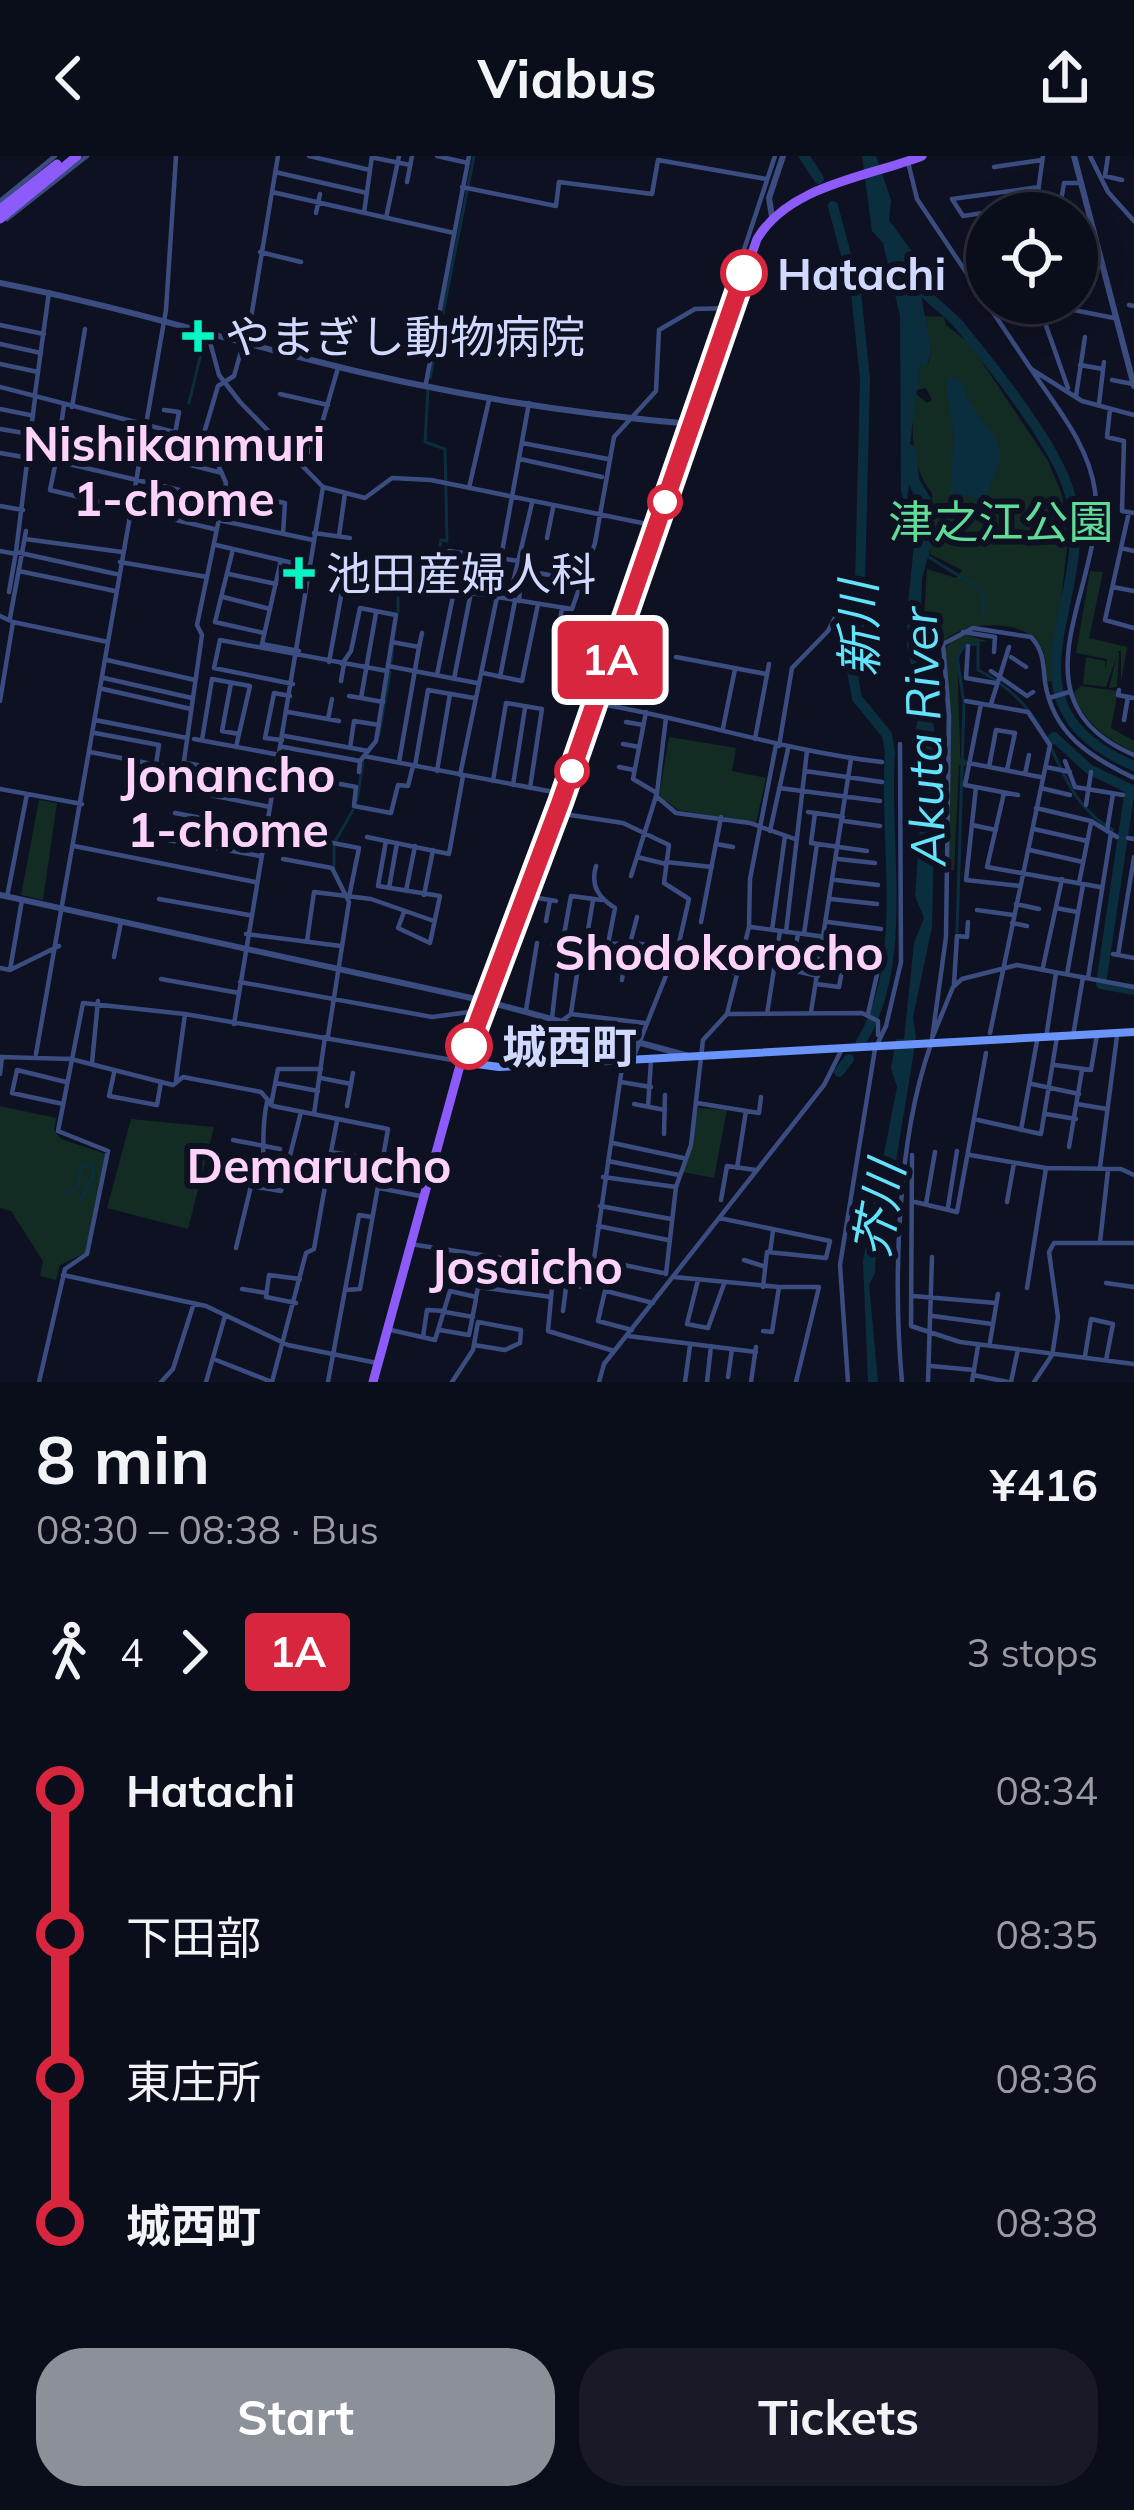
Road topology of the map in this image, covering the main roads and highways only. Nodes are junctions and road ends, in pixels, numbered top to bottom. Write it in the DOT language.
graph roads {
  1 [pos="68,156"];
  2 [pos="77,156"];
  3 [pos="922,156"];
  4 [pos="0,205"];
  5 [pos="0,221"];
  6 [pos="1134,1032"];
  7 [pos="462,1062"];
  8 [pos="373,1382"];
  1 -- 4 [label="main road"];
  2 -- 5 [label="main road"];
  3 -- 7 [label="main road"];
  6 -- 7 [label="main road"];
  7 -- 8 [label="main road"];
}
